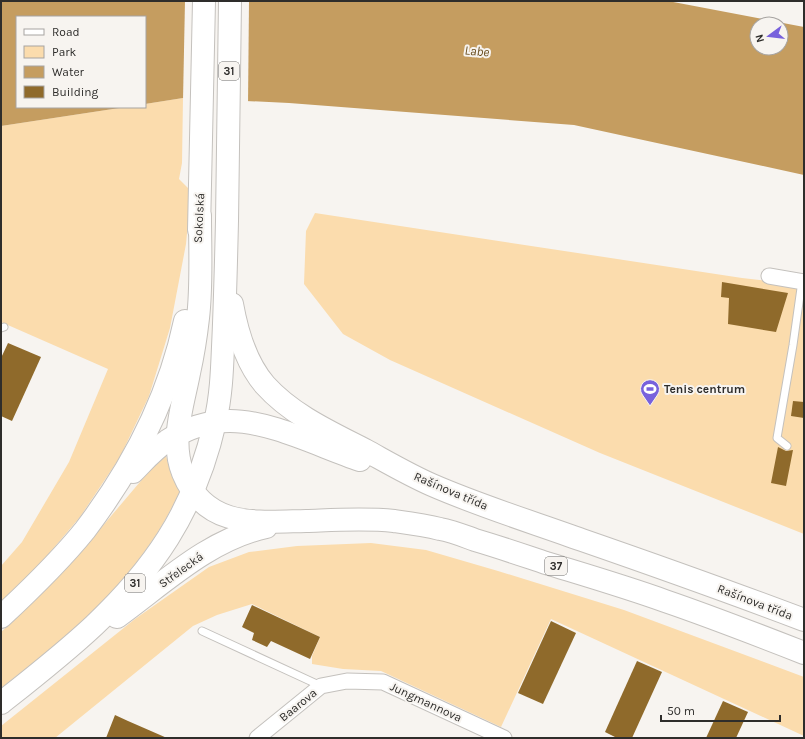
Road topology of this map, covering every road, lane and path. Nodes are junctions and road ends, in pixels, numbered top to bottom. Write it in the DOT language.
graph roads {
  1 [pos="204,1"];
  2 [pos="230,1"];
  3 [pos="200,216"];
  4 [pos="226,231"];
  5 [pos="769,276"];
  6 [pos="803,282"];
  7 [pos="215,422"];
  8 [pos="177,434"];
  9 [pos="787,446"];
  10 [pos="431,484"];
  11 [pos="193,490"];
  12 [pos="301,521"];
  13 [pos="84,531"];
  14 [pos="1,617"];
  15 [pos="804,620"];
  16 [pos="202,631"];
  17 [pos="804,653"];
  18 [pos="56,660"];
  19 [pos="321,686"];
  20 [pos="1,703"];
  21 [pos="257,738"];
  22 [pos="504,738"];
  1 -- 3 [label="main road, Sokolská / 31"];
  2 -- 4 [label="main road, 31"];
  3 -- 8 [label="main road"];
  3 -- 13 [label="main road, Sokolská / 31"];
  4 -- 7 [label="main road, 31"];
  4 -- 10 [label="main road, Rašínova třída"];
  5 -- 6 [label="street"];
  6 -- 9 [label="lane"];
  7 -- 8 [label="main road"];
  7 -- 10 [label="main road"];
  7 -- 11 [label="main road, 31"];
  8 -- 11 [label="main road"];
  8 -- 13 [label="main road"];
  10 -- 15 [label="main road, Rašínova třída"];
  11 -- 12 [label="main road"];
  11 -- 18 [label="main road, Střelecká / 31"];
  12 -- 17 [label="main road, 37"];
  12 -- 18 [label="main road, Střelecká"];
  13 -- 14 [label="main road, 31"];
  16 -- 19 [label="lane"];
  18 -- 20 [label="main road, Střelecká / 31"];
  19 -- 21 [label="street, Baarova"];
  19 -- 22 [label="street, Jungmannova"];
}
